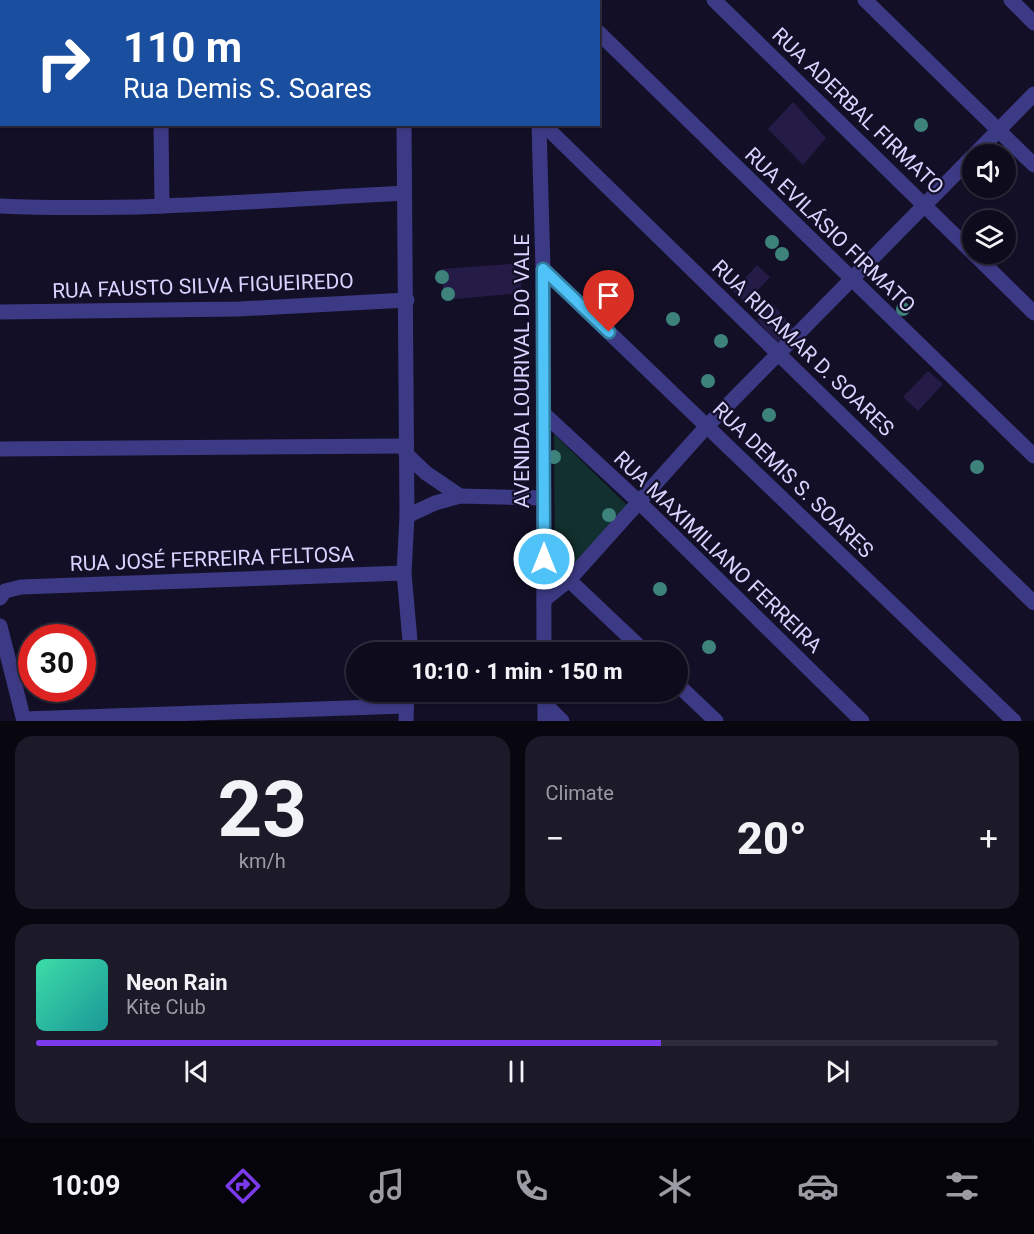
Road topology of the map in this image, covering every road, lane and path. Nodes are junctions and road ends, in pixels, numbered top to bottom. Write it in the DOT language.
graph roads {
  1 [pos="714,0"];
  2 [pos="866,0"];
  3 [pos="1011,0"];
  4 [pos="1034,23"];
  5 [pos="600,34"];
  6 [pos="1034,94"];
  7 [pos="161,126"];
  8 [pos="404,126"];
  9 [pos="541,126"];
  10 [pos="543,126"];
  11 [pos="999,131"];
  12 [pos="985,144"];
  13 [pos="1034,165"];
  14 [pos="962,167"];
  15 [pos="404,193"];
  16 [pos="924,204"];
  17 [pos="0,206"];
  18 [pos="162,206"];
  19 [pos="962,242"];
  20 [pos="984,264"];
  21 [pos="543,269"];
  22 [pos="851,281"];
  23 [pos="407,300"];
  24 [pos="0,312"];
  25 [pos="1034,313"];
  26 [pos="779,354"];
  27 [pos="544,414"];
  28 [pos="707,426"];
  29 [pos="0,449"];
  30 [pos="406,450"];
  31 [pos="1034,456"];
  32 [pos="460,496"];
  33 [pos="543,498"];
  34 [pos="639,502"];
  35 [pos="407,516"];
  36 [pos="404,573"];
  37 [pos="569,579"];
  38 [pos="0,598"];
  39 [pos="544,600"];
  40 [pos="1034,603"];
  41 [pos="0,626"];
  42 [pos="410,642"];
  43 [pos="544,642"];
  44 [pos="635,642"];
  45 [pos="688,694"];
  46 [pos="545,702"];
  47 [pos="548,702"];
  48 [pos="406,706"];
  49 [pos="24,720"];
  50 [pos="545,721"];
  51 [pos="562,721"];
  52 [pos="716,721"];
  53 [pos="862,721"];
  54 [pos="1014,721"];
  1 -- 16 [label="street, RUA ADERBAL FIRMATO"];
  2 -- 11 [label="street"];
  3 -- 4 [label="street"];
  5 -- 22 [label="street, RUA EVILÁSIO FIRMATO"];
  6 -- 11 [label="street"];
  7 -- 18 [label="street"];
  8 -- 15 [label="street"];
  9 -- 21 [label="street, AVENIDA LOURIVAL DO VALE"];
  10 -- 26 [label="street, RUA RIDAMAR D. SOARES"];
  11 -- 12 [label="street"];
  11 -- 13 [label="street"];
  14 -- 16 [label="street"];
  15 -- 18 [label="street"];
  15 -- 23 [label="street"];
  16 -- 19 [label="street, RUA ADERBAL FIRMATO"];
  16 -- 22 [label="street"];
  17 -- 18 [label="street"];
  20 -- 25 [label="street, RUA ADERBAL FIRMATO"];
  21 -- 27 [label="street, AVENIDA LOURIVAL DO VALE"];
  21 -- 28 [label="street, RUA DEMIS S. SOARES"];
  22 -- 26 [label="street"];
  22 -- 31 [label="street, RUA EVILÁSIO FIRMATO"];
  23 -- 24 [label="street, RUA FAUSTO SILVA FIGUEIREDO"];
  23 -- 30 [label="street"];
  26 -- 28 [label="street"];
  26 -- 40 [label="street, RUA RIDAMAR D. SOARES"];
  27 -- 33 [label="street, AVENIDA LOURIVAL DO VALE"];
  27 -- 34 [label="street, RUA MAXIMILIANO FERREIRA"];
  28 -- 34 [label="street"];
  28 -- 54 [label="street, RUA DEMIS S. SOARES"];
  29 -- 30 [label="street"];
  30 -- 32 [label="street"];
  30 -- 35 [label="street"];
  32 -- 33 [label="street"];
  32 -- 35 [label="street"];
  33 -- 39 [label="street, AVENIDA LOURIVAL DO VALE"];
  34 -- 37 [label="street"];
  34 -- 53 [label="street, RUA MAXIMILIANO FERREIRA"];
  35 -- 36 [label="street"];
  36 -- 38 [label="street, RUA JOSÉ FERREIRA FELTOSA"];
  36 -- 42 [label="street"];
  37 -- 39 [label="street"];
  37 -- 44 [label="street"];
  39 -- 43 [label="street, AVENIDA LOURIVAL DO VALE"];
  41 -- 49 [label="street"];
  45 -- 52 [label="street"];
  46 -- 50 [label="street"];
  47 -- 51 [label="street"];
  48 -- 49 [label="street"];
}
